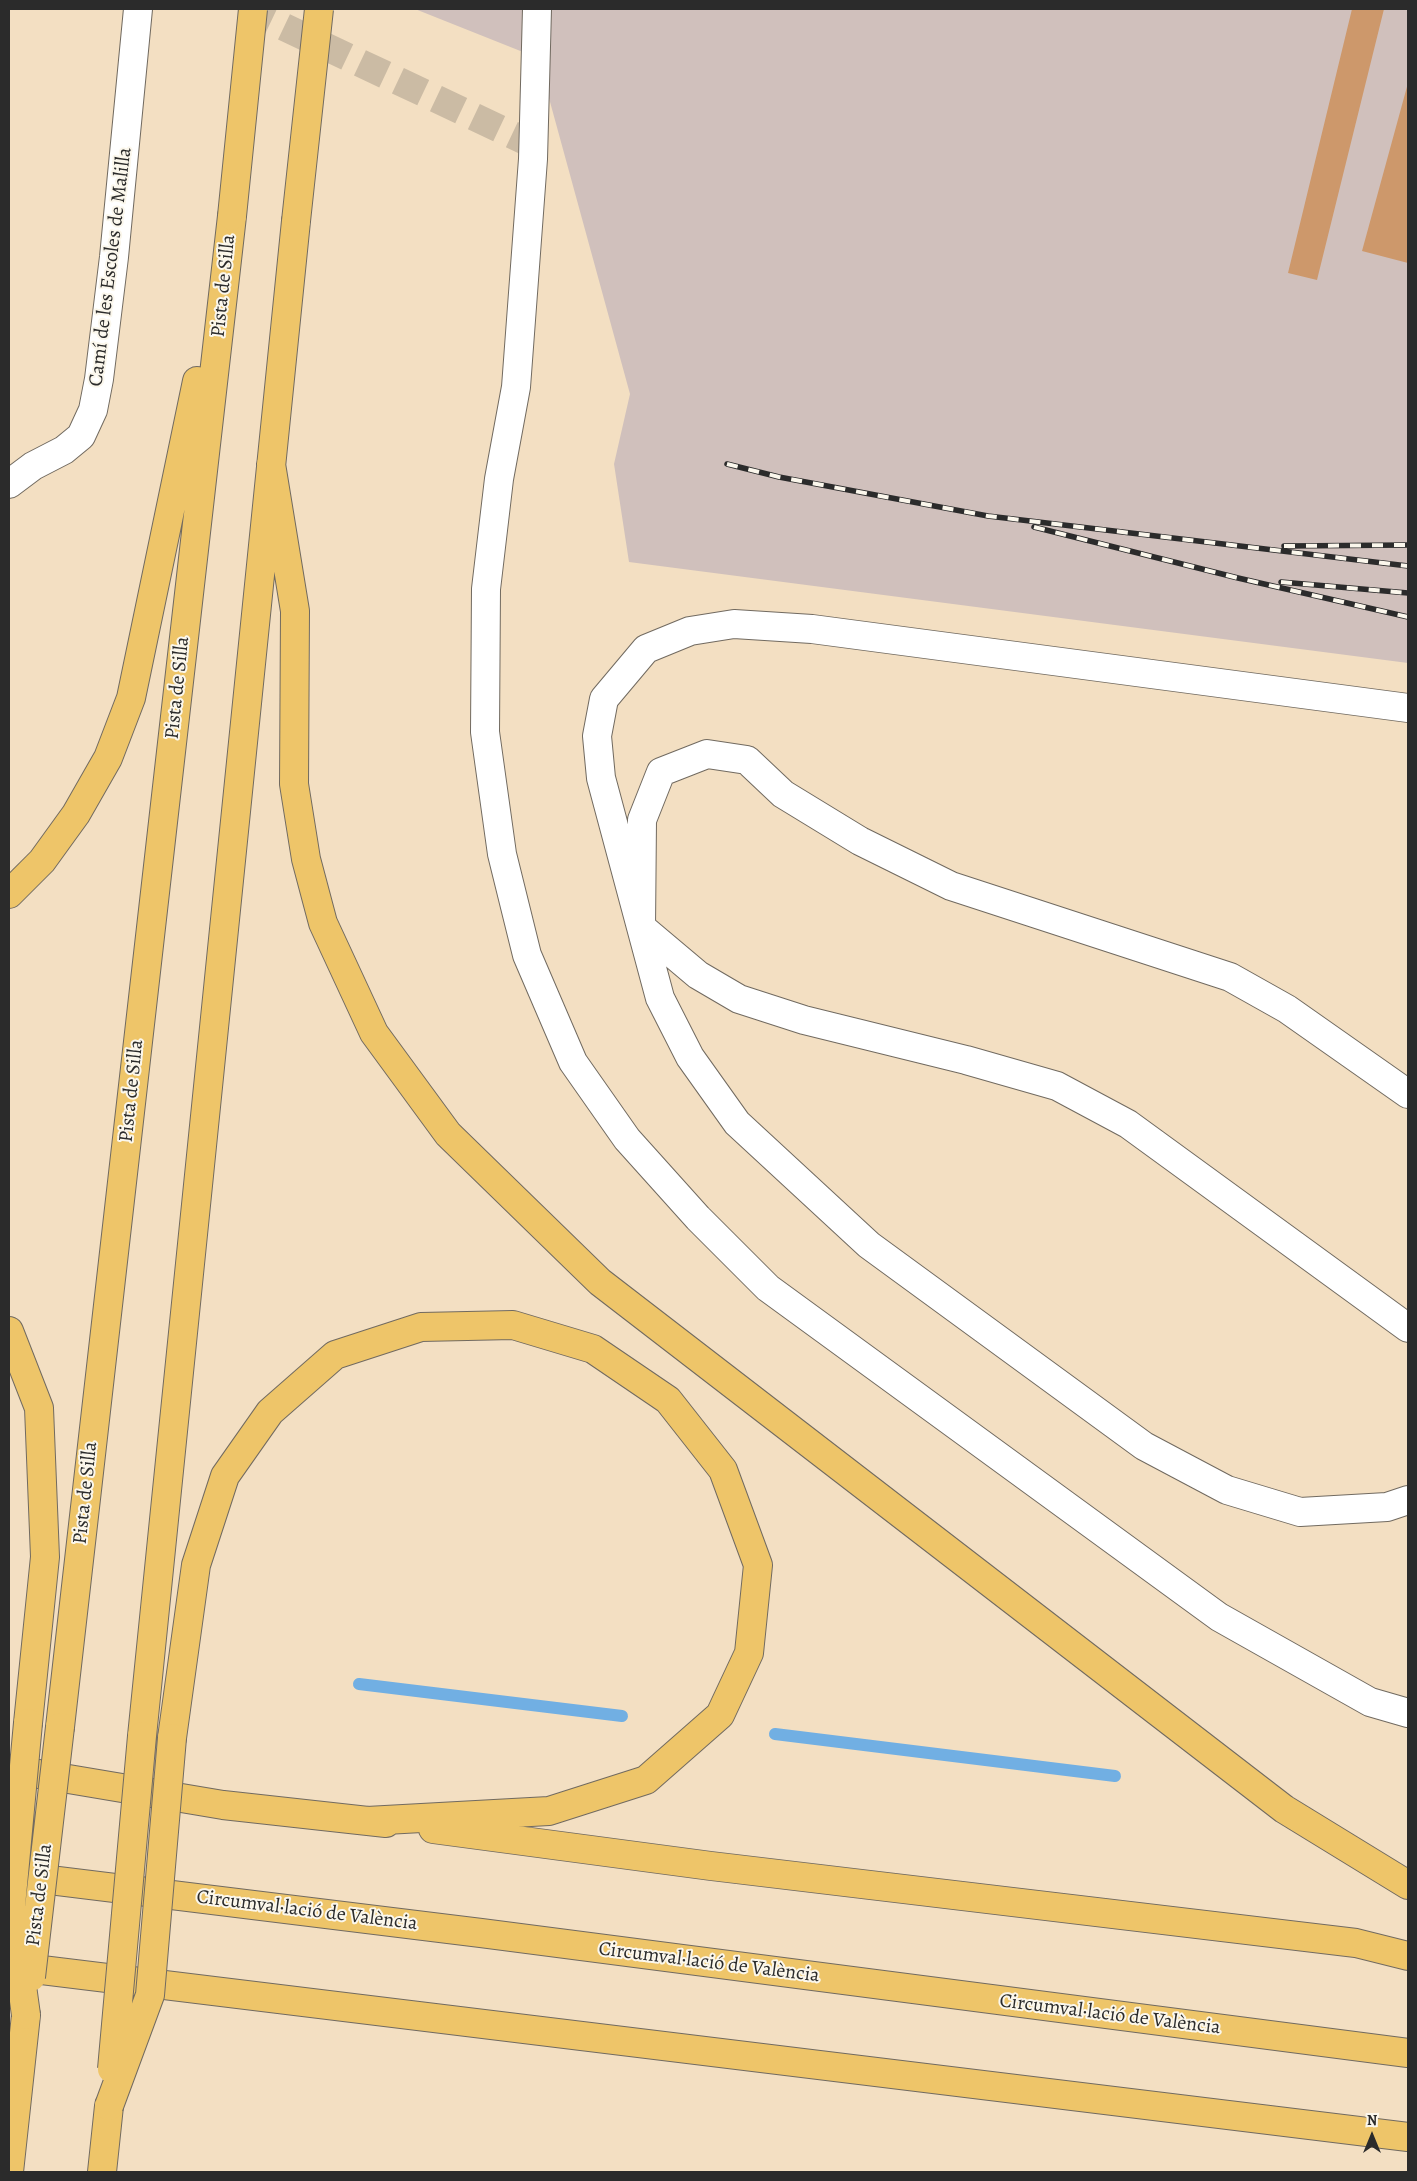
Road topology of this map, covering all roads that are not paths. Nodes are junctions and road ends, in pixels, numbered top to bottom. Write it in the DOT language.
graph roads {
  1 [pos="138,9"];
  2 [pos="253,9"];
  3 [pos="318,9"];
  4 [pos="537,9"];
  5 [pos="232,216"];
  6 [pos="271,464"];
  7 [pos="9,484"];
  8 [pos="1408,708"];
  9 [pos="9,894"];
  10 [pos="641,927"];
  11 [pos="1408,1094"];
  12 [pos="1408,1328"];
  13 [pos="9,1331"];
  14 [pos="1408,1500"];
  15 [pos="1408,1714"];
  16 [pos="9,1769"];
  17 [pos="367,1820"];
  18 [pos="9,1876"];
  19 [pos="1408,1885"];
  20 [pos="1408,1956"];
  21 [pos="9,1966"];
  22 [pos="26,2015"];
  23 [pos="1408,2053"];
  24 [pos="109,2106"];
  25 [pos="1408,2137"];
  26 [pos="9,2172"];
  27 [pos="102,2172"];
  1 -- 7 [label="street, Camí de les Escoles de Malilla"];
  2 -- 5 [label="highway, Pista de Silla, bridge"];
  3 -- 6 [label="highway, bridge"];
  4 -- 15 [label="street"];
  5 -- 9 [label="highway"];
  5 -- 22 [label="highway, Pista de Silla, bridge"];
  6 -- 19 [label="highway"];
  6 -- 24 [label="highway, bridge"];
  8 -- 10 [label="street"];
  10 -- 11 [label="street"];
  10 -- 12 [label="street"];
  10 -- 14 [label="street"];
  13 -- 22 [label="highway, bridge"];
  16 -- 17 [label="highway"];
  17 -- 20 [label="highway"];
  17 -- 24 [label="highway, bridge"];
  18 -- 23 [label="highway, Circumval·lació de València"];
  21 -- 25 [label="highway"];
  22 -- 26 [label="highway, Pista de Silla"];
  24 -- 27 [label="highway"];
}
